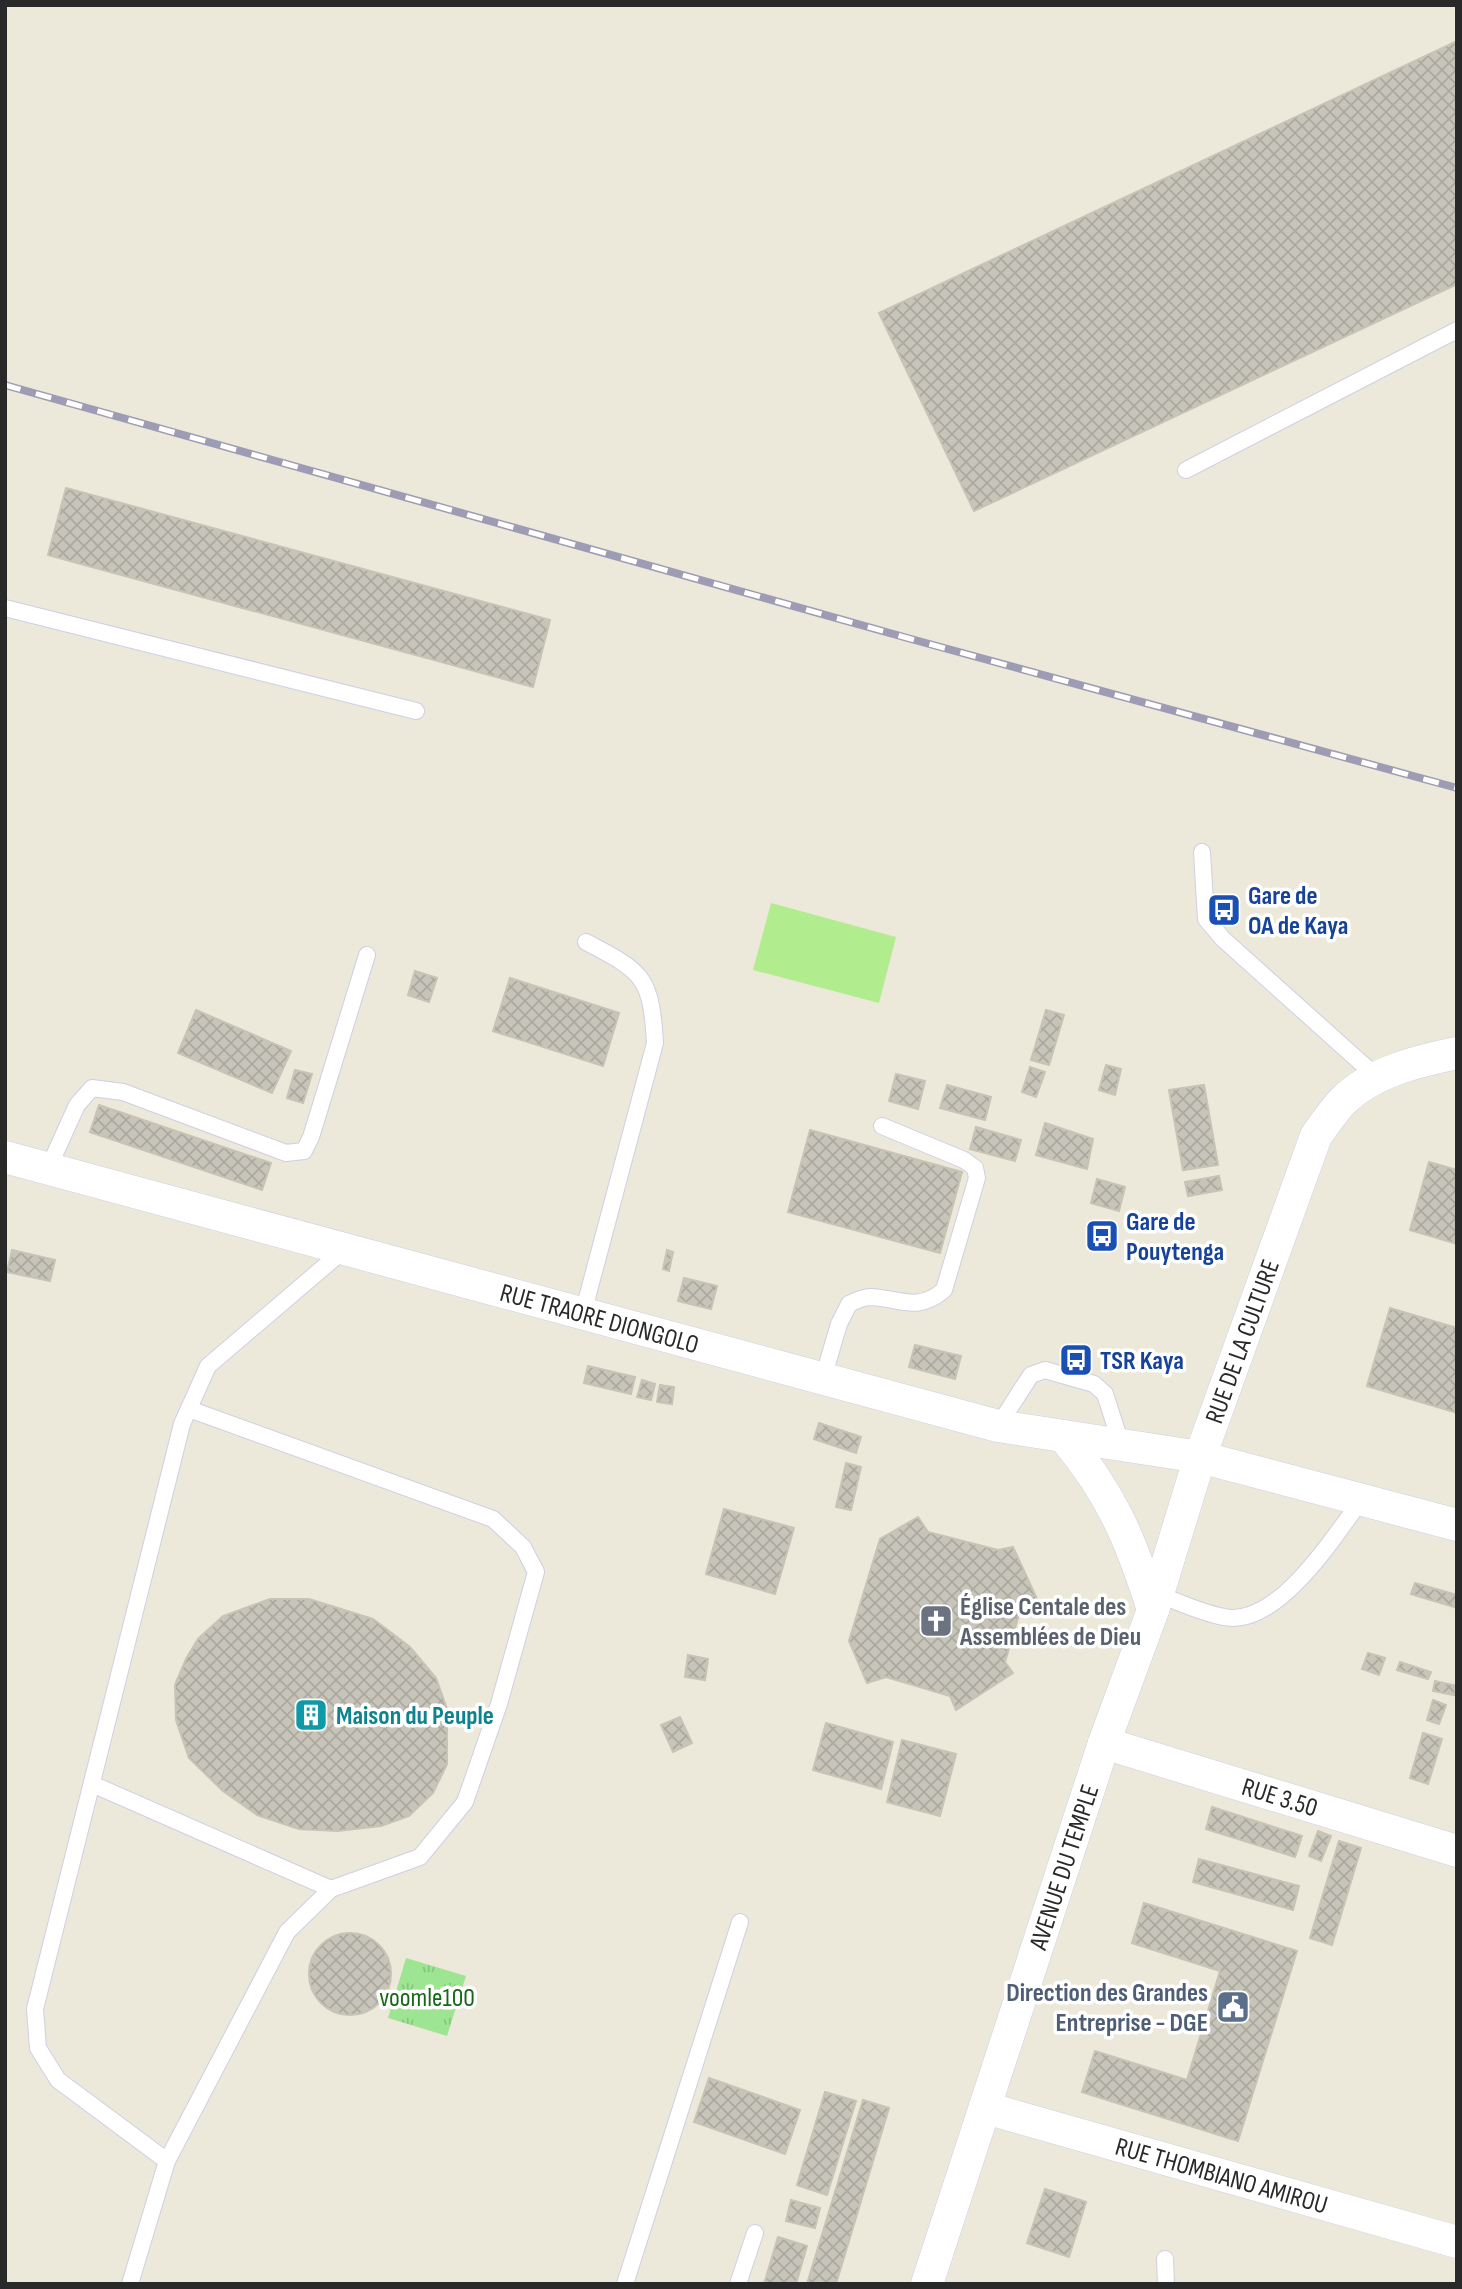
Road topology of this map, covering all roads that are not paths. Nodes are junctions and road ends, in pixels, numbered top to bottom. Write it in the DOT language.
graph roads {
  1 [pos="1457,330"];
  2 [pos="1186,470"];
  3 [pos="5,608"];
  4 [pos="416,711"];
  5 [pos="1202,852"];
  6 [pos="586,942"];
  7 [pos="366,955"];
  8 [pos="1457,1054"];
  9 [pos="1378,1078"];
  10 [pos="883,1126"];
  11 [pos="5,1157"];
  12 [pos="48,1169"];
  13 [pos="345,1249"];
  14 [pos="583,1313"];
  15 [pos="823,1378"];
  16 [pos="189,1409"];
  17 [pos="998,1426"];
  18 [pos="1064,1437"];
  19 [pos="1122,1447"];
  20 [pos="1200,1457"];
  21 [pos="1361,1500"];
  22 [pos="1457,1525"];
  23 [pos="1155,1602"];
  24 [pos="1104,1743"];
  25 [pos="92,1784"];
  26 [pos="1457,1851"];
  27 [pos="331,1889"];
  28 [pos="740,1922"];
  29 [pos="986,2108"];
  30 [pos="167,2161"];
  31 [pos="755,2233"];
  32 [pos="1457,2242"];
  33 [pos="1165,2259"];
  34 [pos="130,2284"];
  35 [pos="625,2284"];
  36 [pos="738,2284"];
  37 [pos="927,2284"];
  38 [pos="1166,2284"];
  1 -- 2 [label="lane"];
  3 -- 4 [label="lane"];
  5 -- 9 [label="lane"];
  6 -- 14 [label="lane"];
  7 -- 12 [label="lane"];
  8 -- 9 [label="street, RUE DE LA CULTURE"];
  9 -- 20 [label="street, RUE DE LA CULTURE"];
  10 -- 15 [label="lane"];
  11 -- 12 [label="street, RUE TRAORE DIONGOLO"];
  12 -- 13 [label="street, RUE TRAORE DIONGOLO"];
  13 -- 14 [label="street, RUE TRAORE DIONGOLO"];
  13 -- 16 [label="lane"];
  14 -- 15 [label="street, RUE TRAORE DIONGOLO"];
  15 -- 17 [label="street, RUE TRAORE DIONGOLO"];
  16 -- 25 [label="lane"];
  16 -- 27 [label="lane"];
  17 -- 18 [label="street, RUE TRAORE DIONGOLO"];
  17 -- 19 [label="lane"];
  18 -- 19 [label="street, RUE TRAORE DIONGOLO"];
  18 -- 23 [label="street"];
  19 -- 20 [label="street, RUE TRAORE DIONGOLO"];
  20 -- 21 [label="street, RUE DE LA CULTURE"];
  20 -- 23 [label="street, AVENUE DU TEMPLE"];
  21 -- 22 [label="street, RUE DE LA CULTURE"];
  21 -- 23 [label="lane"];
  23 -- 24 [label="street, AVENUE DU TEMPLE"];
  24 -- 26 [label="street, RUE 3.50"];
  24 -- 29 [label="street, AVENUE DU TEMPLE"];
  25 -- 27 [label="lane"];
  25 -- 30 [label="lane"];
  27 -- 30 [label="lane"];
  28 -- 35 [label="lane"];
  29 -- 32 [label="street, RUE THOMBIANO AMIROU"];
  29 -- 37 [label="street, AVENUE DU TEMPLE"];
  30 -- 34 [label="lane"];
  31 -- 36 [label="lane"];
  33 -- 38 [label="lane"];
}
